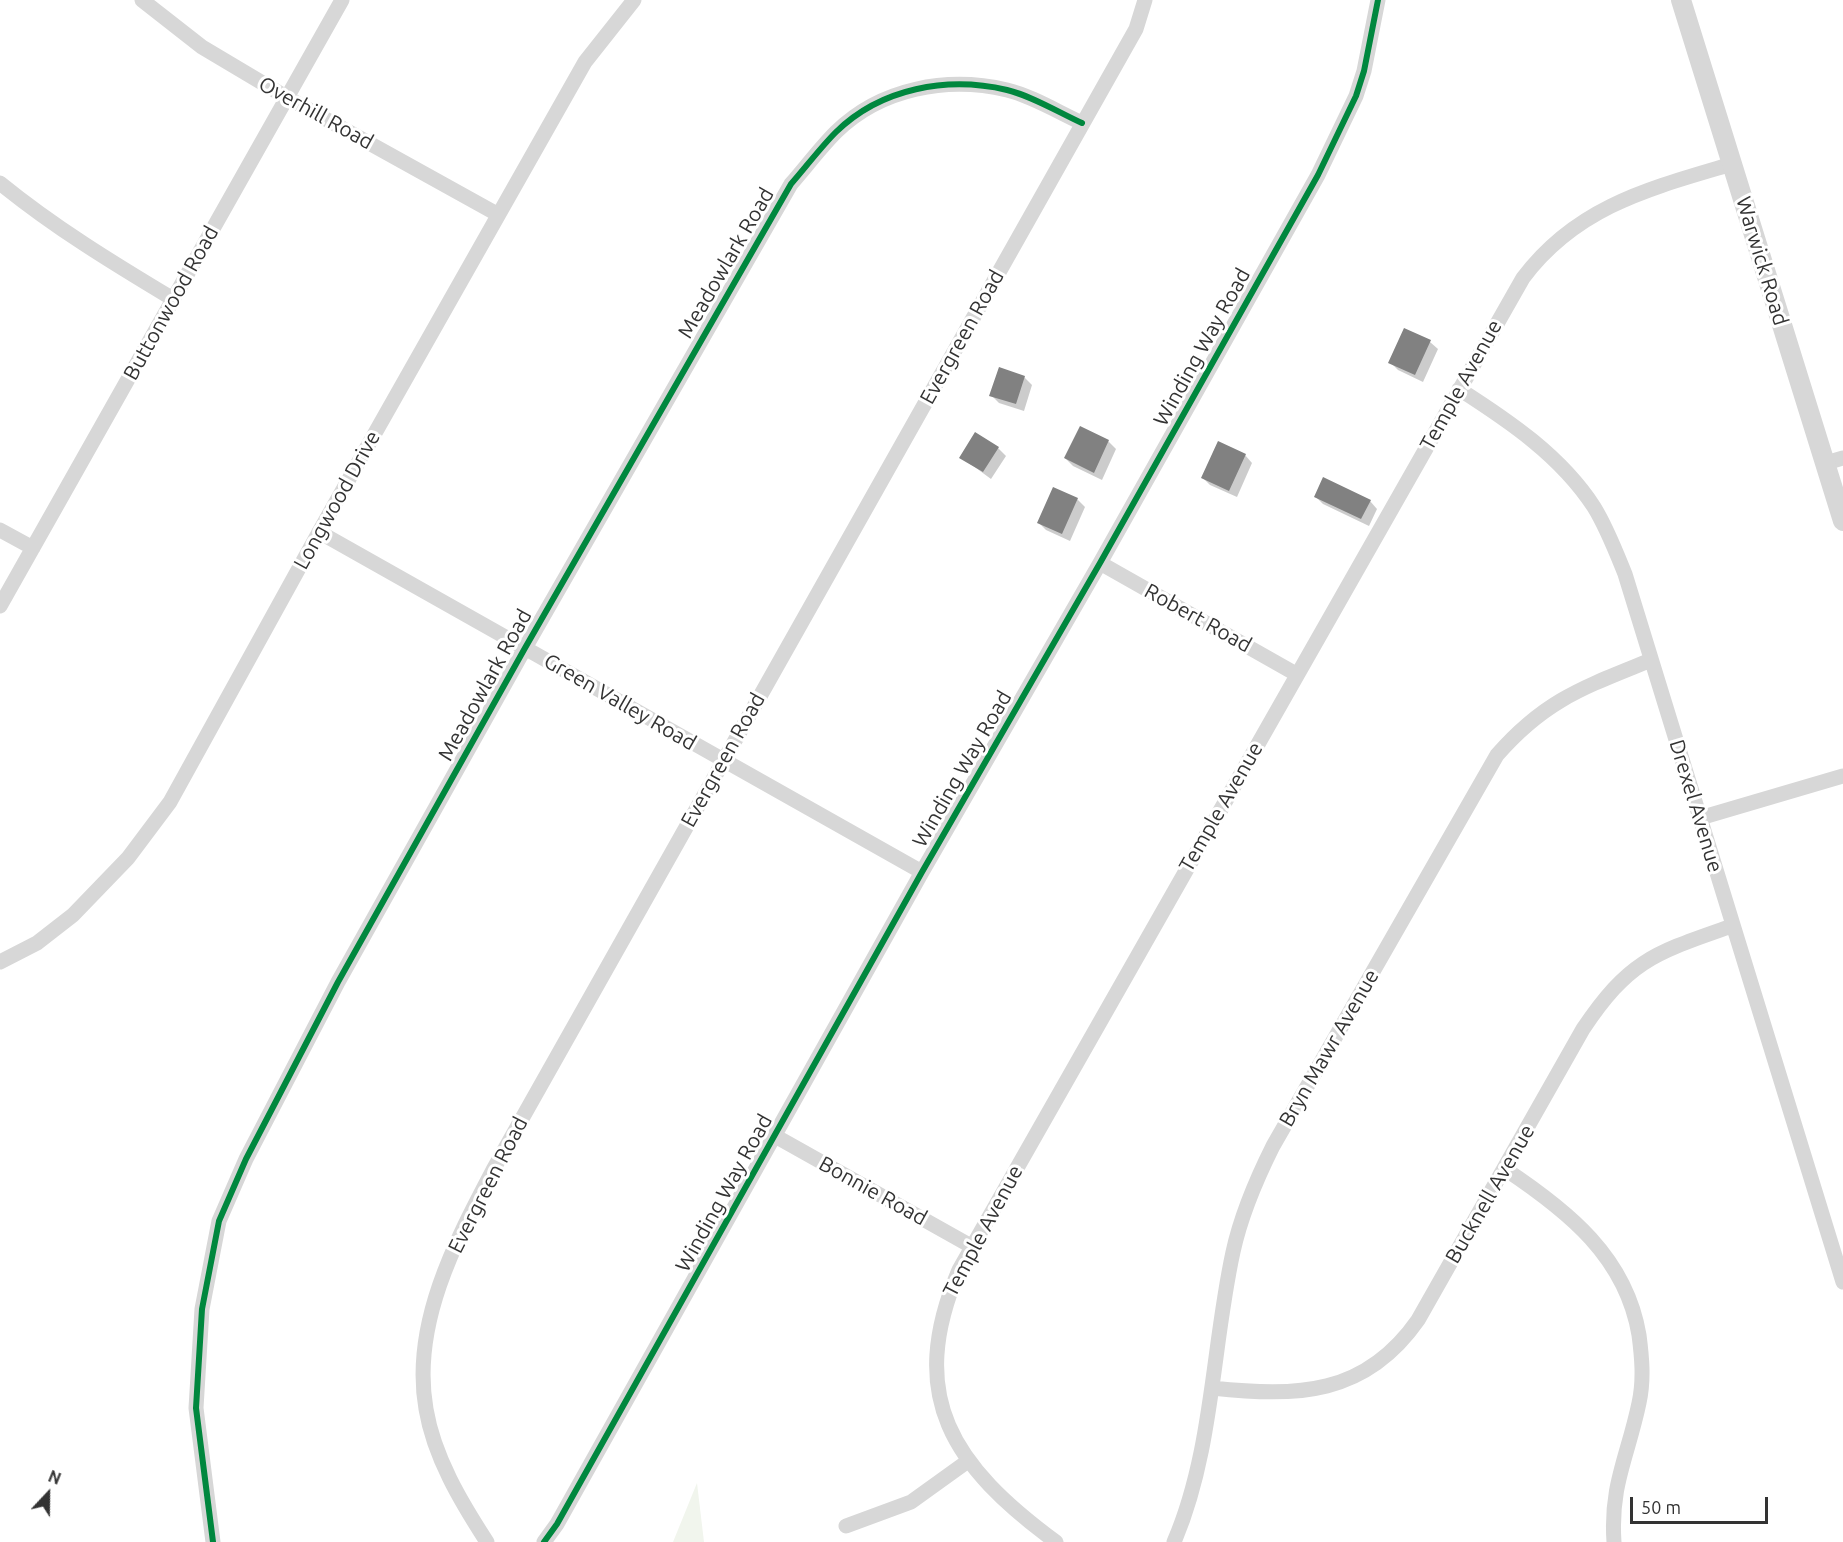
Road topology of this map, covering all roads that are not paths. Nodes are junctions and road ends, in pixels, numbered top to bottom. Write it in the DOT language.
graph roads {
  1 [pos="142,0"];
  2 [pos="342,0"];
  3 [pos="634,0"];
  4 [pos="1145,0"];
  5 [pos="1378,0"];
  6 [pos="1681,0"];
  7 [pos="286,97"];
  8 [pos="1082,123"];
  9 [pos="1732,164"];
  10 [pos="0,183"];
  11 [pos="497,214"];
  12 [pos="173,299"];
  13 [pos="1459,389"];
  14 [pos="1834,461"];
  15 [pos="1843,521"];
  16 [pos="0,530"];
  17 [pos="319,532"];
  18 [pos="33,548"];
  19 [pos="1100,563"];
  20 [pos="0,606"];
  21 [pos="525,648"];
  22 [pos="1651,660"];
  23 [pos="1296,674"];
  24 [pos="723,760"];
  25 [pos="1843,776"];
  26 [pos="1700,818"];
  27 [pos="922,872"];
  28 [pos="1732,926"];
  29 [pos="0,962"];
  30 [pos="775,1136"];
  31 [pos="1505,1169"];
  32 [pos="971,1246"];
  33 [pos="1843,1282"];
  34 [pos="1212,1388"];
  35 [pos="968,1461"];
  36 [pos="846,1526"];
  37 [pos="213,1542"];
  38 [pos="487,1542"];
  39 [pos="544,1542"];
  40 [pos="1056,1542"];
  41 [pos="1174,1542"];
  42 [pos="1614,1542"];
  1 -- 7 [label="street, Overhill Road"];
  2 -- 7 [label="street, Buttonwood Road"];
  3 -- 11 [label="street, Longwood Drive"];
  4 -- 8 [label="street, Evergreen Road"];
  5 -- 19 [label="street, Winding Way Road"];
  6 -- 9 [label="street, Warwick Road"];
  7 -- 11 [label="street, Overhill Road"];
  7 -- 12 [label="street, Buttonwood Road"];
  8 -- 21 [label="street, Meadowlark Road"];
  8 -- 24 [label="street, Evergreen Road"];
  9 -- 13 [label="street, Temple Avenue"];
  9 -- 14 [label="street, Warwick Road"];
  10 -- 12 [label="street"];
  11 -- 17 [label="street, Longwood Drive"];
  12 -- 18 [label="street, Buttonwood Road"];
  13 -- 22 [label="street, Drexel Avenue"];
  13 -- 23 [label="street, Temple Avenue"];
  14 -- 15 [label="street, Warwick Road"];
  16 -- 18 [label="street"];
  17 -- 21 [label="street, Green Valley Road"];
  17 -- 29 [label="street, Longwood Drive"];
  18 -- 20 [label="street, Buttonwood Road"];
  19 -- 23 [label="street, Robert Road"];
  19 -- 27 [label="street, Winding Way Road"];
  21 -- 24 [label="street, Green Valley Road"];
  21 -- 37 [label="street, Meadowlark Road"];
  22 -- 26 [label="street, Drexel Avenue"];
  22 -- 34 [label="street, Bryn Mawr Avenue"];
  23 -- 32 [label="street, Temple Avenue"];
  24 -- 27 [label="street, Green Valley Road"];
  24 -- 38 [label="street, Evergreen Road"];
  25 -- 26 [label="street"];
  26 -- 28 [label="street, Drexel Avenue"];
  27 -- 30 [label="street, Winding Way Road"];
  28 -- 31 [label="street, Bucknell Avenue"];
  28 -- 33 [label="street, Drexel Avenue"];
  30 -- 32 [label="street, Bonnie Road"];
  30 -- 39 [label="street, Winding Way Road"];
  31 -- 34 [label="street, Bucknell Avenue"];
  31 -- 42 [label="street"];
  32 -- 35 [label="street, Temple Avenue"];
  34 -- 41 [label="street, Bryn Mawr Avenue"];
  35 -- 36 [label="street"];
  35 -- 40 [label="street, Temple Avenue"];
}
